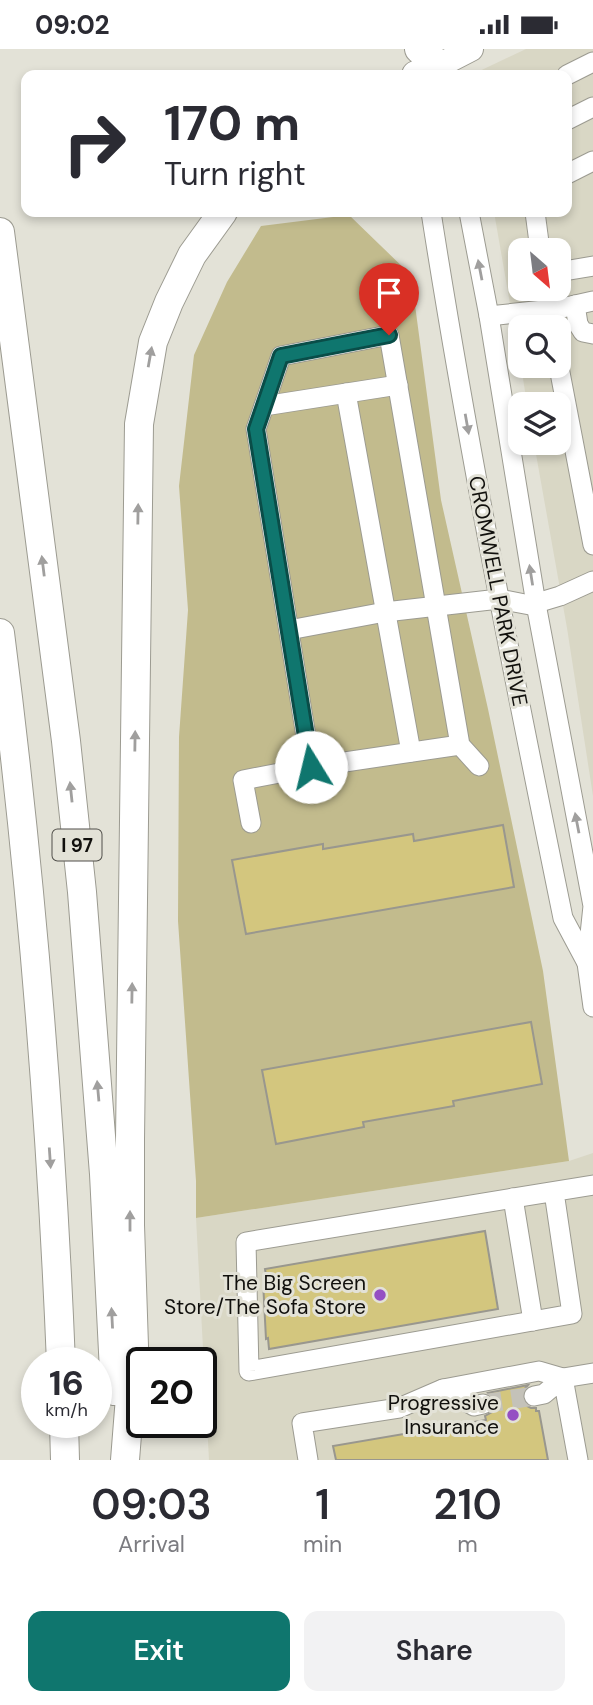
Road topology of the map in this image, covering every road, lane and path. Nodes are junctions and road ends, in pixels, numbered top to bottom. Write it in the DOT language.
graph roads {
  1 [pos="471,49"];
  2 [pos="593,62"];
  3 [pos="425,65"];
  4 [pos="572,72"];
  5 [pos="593,107"];
  6 [pos="572,118"];
  7 [pos="593,161"];
  8 [pos="572,172"];
  9 [pos="219,217"];
  10 [pos="431,217"];
  11 [pos="469,217"];
  12 [pos="536,217"];
  13 [pos="0,232"];
  14 [pos="538,238"];
  15 [pos="593,267"];
  16 [pos="571,270"];
  17 [pos="584,303"];
  18 [pos="557,315"];
  19 [pos="489,316"];
  20 [pos="508,317"];
  21 [pos="593,334"];
  22 [pos="561,378"];
  23 [pos="398,385"];
  24 [pos="346,393"];
  25 [pos="264,406"];
  26 [pos="589,504"];
  27 [pos="593,545"];
  28 [pos="593,581"];
  29 [pos="499,599"];
  30 [pos="536,604"];
  31 [pos="436,606"];
  32 [pos="385,612"];
  33 [pos="289,630"];
  34 [pos="0,633"];
  35 [pos="460,745"];
  36 [pos="411,752"];
  37 [pos="479,766"];
  38 [pos="311,767"];
  39 [pos="0,769"];
  40 [pos="251,823"];
  41 [pos="590,962"];
  42 [pos="593,1007"];
  43 [pos="43,1041"];
  44 [pos="593,1185"];
  45 [pos="554,1192"];
  46 [pos="513,1198"];
  47 [pos="533,1321"];
  48 [pos="60,1347"];
  49 [pos="593,1373"];
  50 [pos="563,1378"];
  51 [pos="443,1389"];
  52 [pos="534,1396"];
  53 [pos="483,1404"];
  54 [pos="64,1438"];
  55 [pos="65,1460"];
  56 [pos="118,1460"];
  57 [pos="125,1460"];
  58 [pos="308,1460"];
  59 [pos="578,1460"];
  1 -- 3 [label="main road"];
  2 -- 4 [label="street"];
  5 -- 6 [label="street"];
  7 -- 8 [label="street"];
  57 -- 9 [label="highway, one-way"];
  10 -- 29 [label="street, CROMWELL PARK DRIVE, one-way"];
  19 -- 11 [label="street, CROMWELL PARK DRIVE, one-way"];
  12 -- 14 [label="street"];
  56 -- 13 [label="highway, I 97, one-way"];
  15 -- 16 [label="street"];
  17 -- 18 [label="street"];
  17 -- 21 [label="street"];
  19 -- 20 [label="street"];
  30 -- 19 [label="street, CROMWELL PARK DRIVE, one-way"];
  22 -- 26 [label="street"];
  23 -- 24 [label="street"];
  23 -- 25 [label="street"];
  23 -- 31 [label="street"];
  24 -- 25 [label="street"];
  24 -- 32 [label="street"];
  25 -- 33 [label="street"];
  26 -- 27 [label="street"];
  28 -- 30 [label="street"];
  29 -- 30 [label="street"];
  29 -- 31 [label="street"];
  29 -- 41 [label="street, CROMWELL PARK DRIVE"];
  41 -- 30 [label="street, CROMWELL PARK DRIVE, one-way"];
  31 -- 32 [label="street"];
  31 -- 35 [label="street"];
  32 -- 33 [label="street"];
  32 -- 36 [label="street"];
  33 -- 38 [label="street"];
  34 -- 43 [label="highway, I 97"];
  35 -- 36 [label="street"];
  35 -- 37 [label="street"];
  36 -- 38 [label="street"];
  38 -- 40 [label="street"];
  39 -- 43 [label="highway"];
  41 -- 42 [label="street, CROMWELL PARK DRIVE"];
  43 -- 48 [label="highway, I 97, one-way"];
  44 -- 45 [label="street"];
  45 -- 46 [label="street"];
  45 -- 47 [label="street"];
  46 -- 47 [label="street"];
  46 -- 47 [label="street"];
  49 -- 50 [label="street"];
  50 -- 51 [label="street"];
  50 -- 52 [label="street"];
  50 -- 59 [label="street"];
  51 -- 53 [label="street"];
  51 -- 58 [label="street"];
  54 -- 55 [label="highway"];
}
